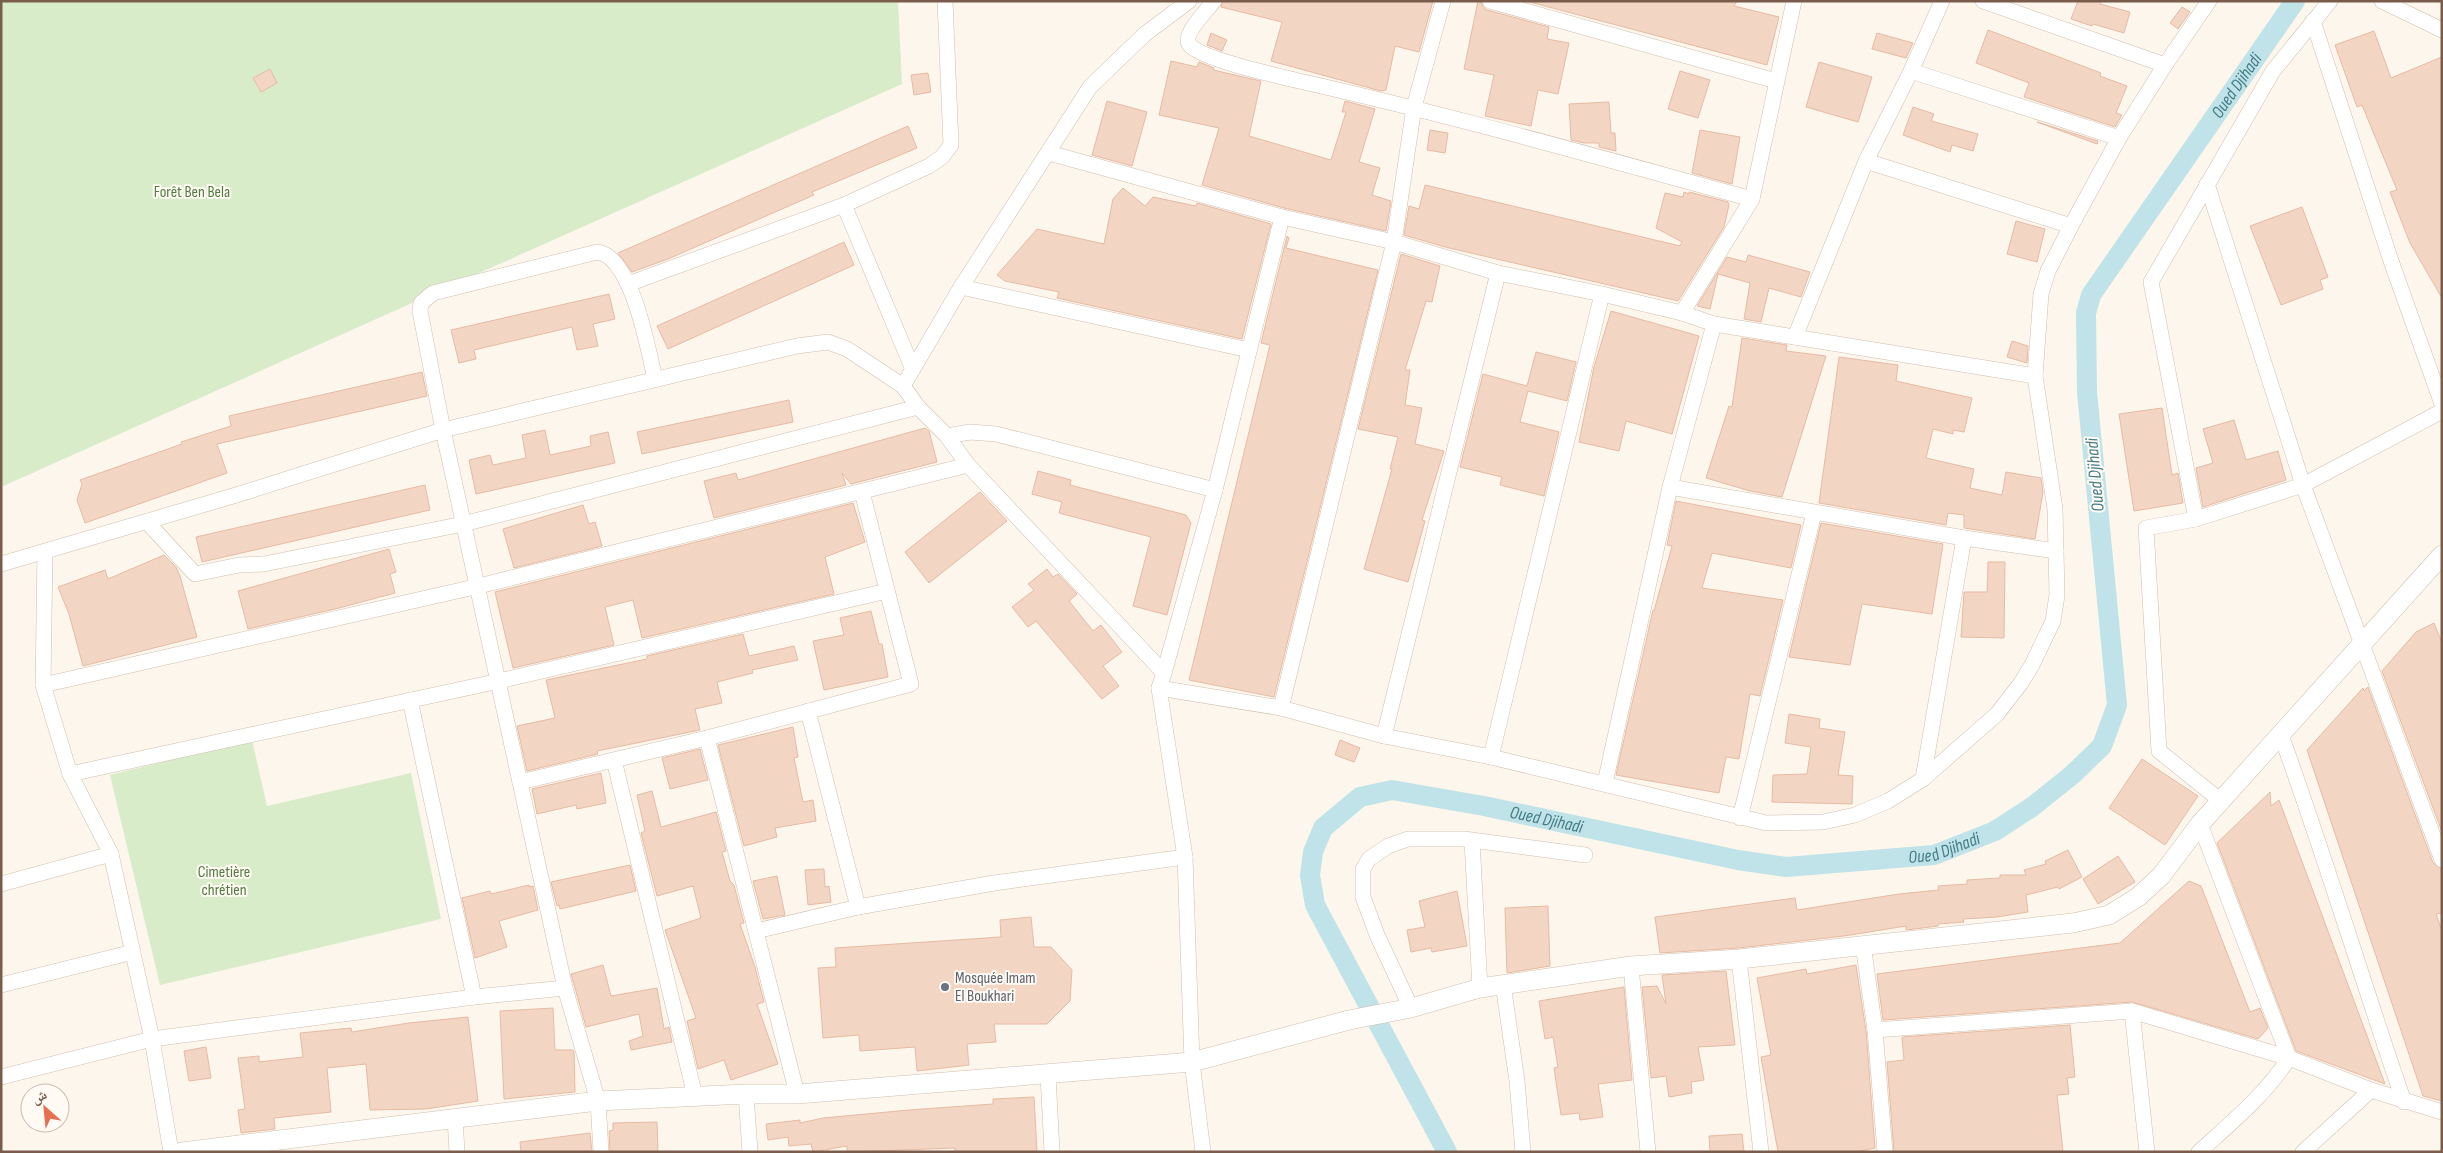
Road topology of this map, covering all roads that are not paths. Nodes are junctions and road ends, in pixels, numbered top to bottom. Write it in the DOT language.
graph roads {
  1 [pos="945,1"];
  2 [pos="1188,1"];
  3 [pos="1214,1"];
  4 [pos="1443,1"];
  5 [pos="1490,1"];
  6 [pos="1794,1"];
  7 [pos="1942,1"];
  8 [pos="1983,1"];
  9 [pos="2209,1"];
  10 [pos="2330,1"];
  11 [pos="2382,1"];
  12 [pos="2313,21"];
  13 [pos="2442,30"];
  14 [pos="2165,65"];
  15 [pos="1911,71"];
  16 [pos="1776,81"];
  17 [pos="1414,107"];
  18 [pos="2119,138"];
  19 [pos="1049,153"];
  20 [pos="1866,161"];
  21 [pos="2208,184"];
  22 [pos="1752,199"];
  23 [pos="844,205"];
  24 [pos="1282,217"];
  25 [pos="2071,226"];
  26 [pos="1394,242"];
  27 [pos="1498,272"];
  28 [pos="628,284"];
  29 [pos="961,287"];
  30 [pos="1602,294"];
  31 [pos="1682,314"];
  32 [pos="1714,324"];
  33 [pos="1795,337"];
  34 [pos="1249,350"];
  35 [pos="912,366"];
  36 [pos="2035,376"];
  37 [pos="655,379"];
  38 [pos="903,386"];
  39 [pos="2442,404"];
  40 [pos="918,407"];
  41 [pos="2442,411"];
  42 [pos="443,430"];
  43 [pos="946,436"];
  44 [pos="968,465"];
  45 [pos="2303,485"];
  46 [pos="1670,487"];
  47 [pos="1216,490"];
  48 [pos="862,492"];
  49 [pos="1814,513"];
  50 [pos="2196,519"];
  51 [pos="147,522"];
  52 [pos="463,524"];
  53 [pos="1964,538"];
  54 [pos="45,552"];
  55 [pos="2056,552"];
  56 [pos="2442,555"];
  57 [pos="1,564"];
  58 [pos="479,586"];
  59 [pos="887,591"];
  60 [pos="2362,646"];
  61 [pos="1164,673"];
  62 [pos="499,681"];
  63 [pos="43,685"];
  64 [pos="1160,688"];
  65 [pos="410,700"];
  66 [pos="1281,708"];
  67 [pos="808,711"];
  68 [pos="2281,735"];
  69 [pos="1384,736"];
  70 [pos="707,738"];
  71 [pos="1491,757"];
  72 [pos="614,760"];
  73 [pos="70,774"];
  74 [pos="1923,779"];
  75 [pos="520,782"];
  76 [pos="1604,783"];
  77 [pos="2221,801"];
  78 [pos="1740,818"];
  79 [pos="2200,824"];
  80 [pos="1472,841"];
  81 [pos="111,854"];
  82 [pos="1585,855"];
  83 [pos="1185,857"];
  84 [pos="2442,860"];
  85 [pos="1,884"];
  86 [pos="858,906"];
  87 [pos="756,931"];
  88 [pos="1863,944"];
  89 [pos="133,952"];
  90 [pos="1739,959"];
  91 [pos="1631,966"];
  92 [pos="1503,984"];
  93 [pos="1,985"];
  94 [pos="565,988"];
  95 [pos="1480,988"];
  96 [pos="474,997"];
  97 [pos="1402,1010"];
  98 [pos="2132,1011"];
  99 [pos="1875,1030"];
  100 [pos="152,1040"];
  101 [pos="2289,1058"];
  102 [pos="1192,1062"];
  103 [pos="1048,1075"];
  104 [pos="1,1078"];
  105 [pos="2371,1090"];
  106 [pos="746,1094"];
  107 [pos="797,1094"];
  108 [pos="695,1096"];
  109 [pos="598,1101"];
  110 [pos="2404,1102"];
  111 [pos="2442,1112"];
  112 [pos="455,1118"];
  113 [pos="170,1152"];
  114 [pos="182,1152"];
  115 [pos="457,1152"];
  116 [pos="601,1152"];
  117 [pos="750,1152"];
  118 [pos="1052,1152"];
  119 [pos="1203,1152"];
  120 [pos="1523,1152"];
  121 [pos="1648,1152"];
  122 [pos="1761,1152"];
  123 [pos="1885,1152"];
  124 [pos="2147,1152"];
  125 [pos="2199,1152"];
  126 [pos="2303,1152"];
  1 -- 23 [label="street"];
  2 -- 19 [label="street"];
  3 -- 17 [label="street"];
  4 -- 17 [label="street"];
  5 -- 16 [label="street"];
  6 -- 16 [label="street"];
  7 -- 15 [label="street"];
  8 -- 14 [label="street"];
  9 -- 14 [label="street"];
  10 -- 12 [label="street"];
  11 -- 13 [label="street"];
  12 -- 21 [label="street"];
  12 -- 39 [label="street"];
  14 -- 18 [label="street"];
  15 -- 18 [label="street"];
  15 -- 20 [label="street"];
  16 -- 22 [label="street"];
  17 -- 22 [label="street"];
  17 -- 26 [label="street"];
  18 -- 25 [label="street"];
  19 -- 24 [label="street"];
  19 -- 29 [label="street"];
  20 -- 25 [label="street"];
  20 -- 33 [label="street"];
  21 -- 45 [label="street"];
  21 -- 50 [label="street"];
  22 -- 31 [label="street"];
  23 -- 28 [label="street"];
  23 -- 35 [label="street"];
  24 -- 26 [label="street"];
  24 -- 34 [label="street"];
  25 -- 36 [label="street"];
  26 -- 27 [label="street"];
  26 -- 66 [label="street"];
  27 -- 30 [label="street"];
  27 -- 69 [label="street"];
  28 -- 37 [label="street"];
  28 -- 42 [label="street"];
  29 -- 34 [label="street"];
  29 -- 35 [label="street"];
  30 -- 31 [label="street"];
  30 -- 71 [label="street"];
  31 -- 32 [label="street"];
  32 -- 33 [label="street"];
  32 -- 46 [label="street"];
  33 -- 36 [label="street"];
  34 -- 47 [label="street"];
  35 -- 38 [label="street"];
  36 -- 55 [label="street"];
  37 -- 38 [label="street"];
  37 -- 42 [label="street"];
  38 -- 40 [label="street"];
  40 -- 43 [label="street"];
  40 -- 52 [label="street"];
  41 -- 45 [label="street"];
  42 -- 51 [label="street"];
  42 -- 52 [label="street"];
  43 -- 44 [label="street"];
  43 -- 47 [label="street"];
  44 -- 48 [label="street"];
  44 -- 61 [label="street"];
  45 -- 50 [label="street"];
  45 -- 60 [label="street"];
  46 -- 49 [label="street"];
  46 -- 76 [label="street"];
  47 -- 61 [label="street"];
  48 -- 58 [label="street"];
  48 -- 59 [label="street"];
  49 -- 53 [label="street"];
  49 -- 78 [label="street"];
  50 -- 77 [label="street"];
  51 -- 52 [label="street"];
  51 -- 54 [label="street"];
  52 -- 58 [label="street"];
  53 -- 55 [label="street"];
  53 -- 74 [label="street"];
  54 -- 57 [label="street"];
  54 -- 63 [label="street"];
  55 -- 74 [label="street"];
  56 -- 60 [label="street"];
  58 -- 62 [label="street"];
  58 -- 63 [label="street"];
  59 -- 62 [label="street"];
  59 -- 67 [label="street"];
  60 -- 68 [label="street"];
  60 -- 84 [label="street"];
  61 -- 64 [label="street"];
  62 -- 65 [label="street"];
  62 -- 75 [label="street"];
  63 -- 73 [label="street"];
  64 -- 66 [label="street"];
  64 -- 83 [label="street"];
  65 -- 73 [label="street"];
  65 -- 96 [label="street"];
  66 -- 69 [label="street"];
  67 -- 70 [label="street"];
  67 -- 86 [label="street"];
  68 -- 77 [label="street"];
  68 -- 110 [label="street"];
  69 -- 71 [label="street"];
  70 -- 72 [label="street"];
  70 -- 87 [label="street"];
  71 -- 76 [label="street"];
  72 -- 75 [label="street"];
  72 -- 108 [label="street"];
  73 -- 81 [label="street"];
  74 -- 78 [label="street"];
  75 -- 94 [label="street"];
  76 -- 78 [label="street"];
  77 -- 79 [label="street"];
  79 -- 88 [label="street"];
  79 -- 101 [label="street"];
  80 -- 82 [label="street"];
  80 -- 95 [label="street"];
  80 -- 97 [label="street"];
  81 -- 85 [label="street"];
  81 -- 89 [label="street"];
  83 -- 86 [label="street"];
  83 -- 102 [label="street"];
  86 -- 87 [label="street"];
  87 -- 107 [label="street"];
  88 -- 90 [label="street"];
  88 -- 99 [label="street"];
  89 -- 93 [label="street"];
  89 -- 100 [label="street"];
  90 -- 91 [label="street"];
  90 -- 122 [label="street"];
  91 -- 92 [label="street"];
  91 -- 121 [label="street"];
  92 -- 95 [label="street"];
  92 -- 120 [label="street"];
  94 -- 96 [label="street"];
  94 -- 109 [label="street"];
  95 -- 97 [label="street"];
  96 -- 100 [label="street"];
  97 -- 102 [label="street"];
  98 -- 99 [label="street"];
  98 -- 101 [label="street"];
  98 -- 124 [label="street"];
  99 -- 123 [label="street"];
  100 -- 104 [label="street"];
  100 -- 113 [label="street"];
  101 -- 105 [label="street"];
  101 -- 125 [label="street"];
  102 -- 103 [label="street"];
  102 -- 119 [label="street"];
  103 -- 107 [label="street"];
  103 -- 118 [label="street"];
  105 -- 110 [label="street"];
  105 -- 126 [label="street"];
  106 -- 107 [label="street"];
  106 -- 108 [label="street"];
  106 -- 117 [label="street"];
  108 -- 109 [label="street"];
  109 -- 112 [label="street"];
  109 -- 116 [label="street"];
  110 -- 111 [label="street"];
  112 -- 114 [label="street"];
  112 -- 115 [label="street"];
}
